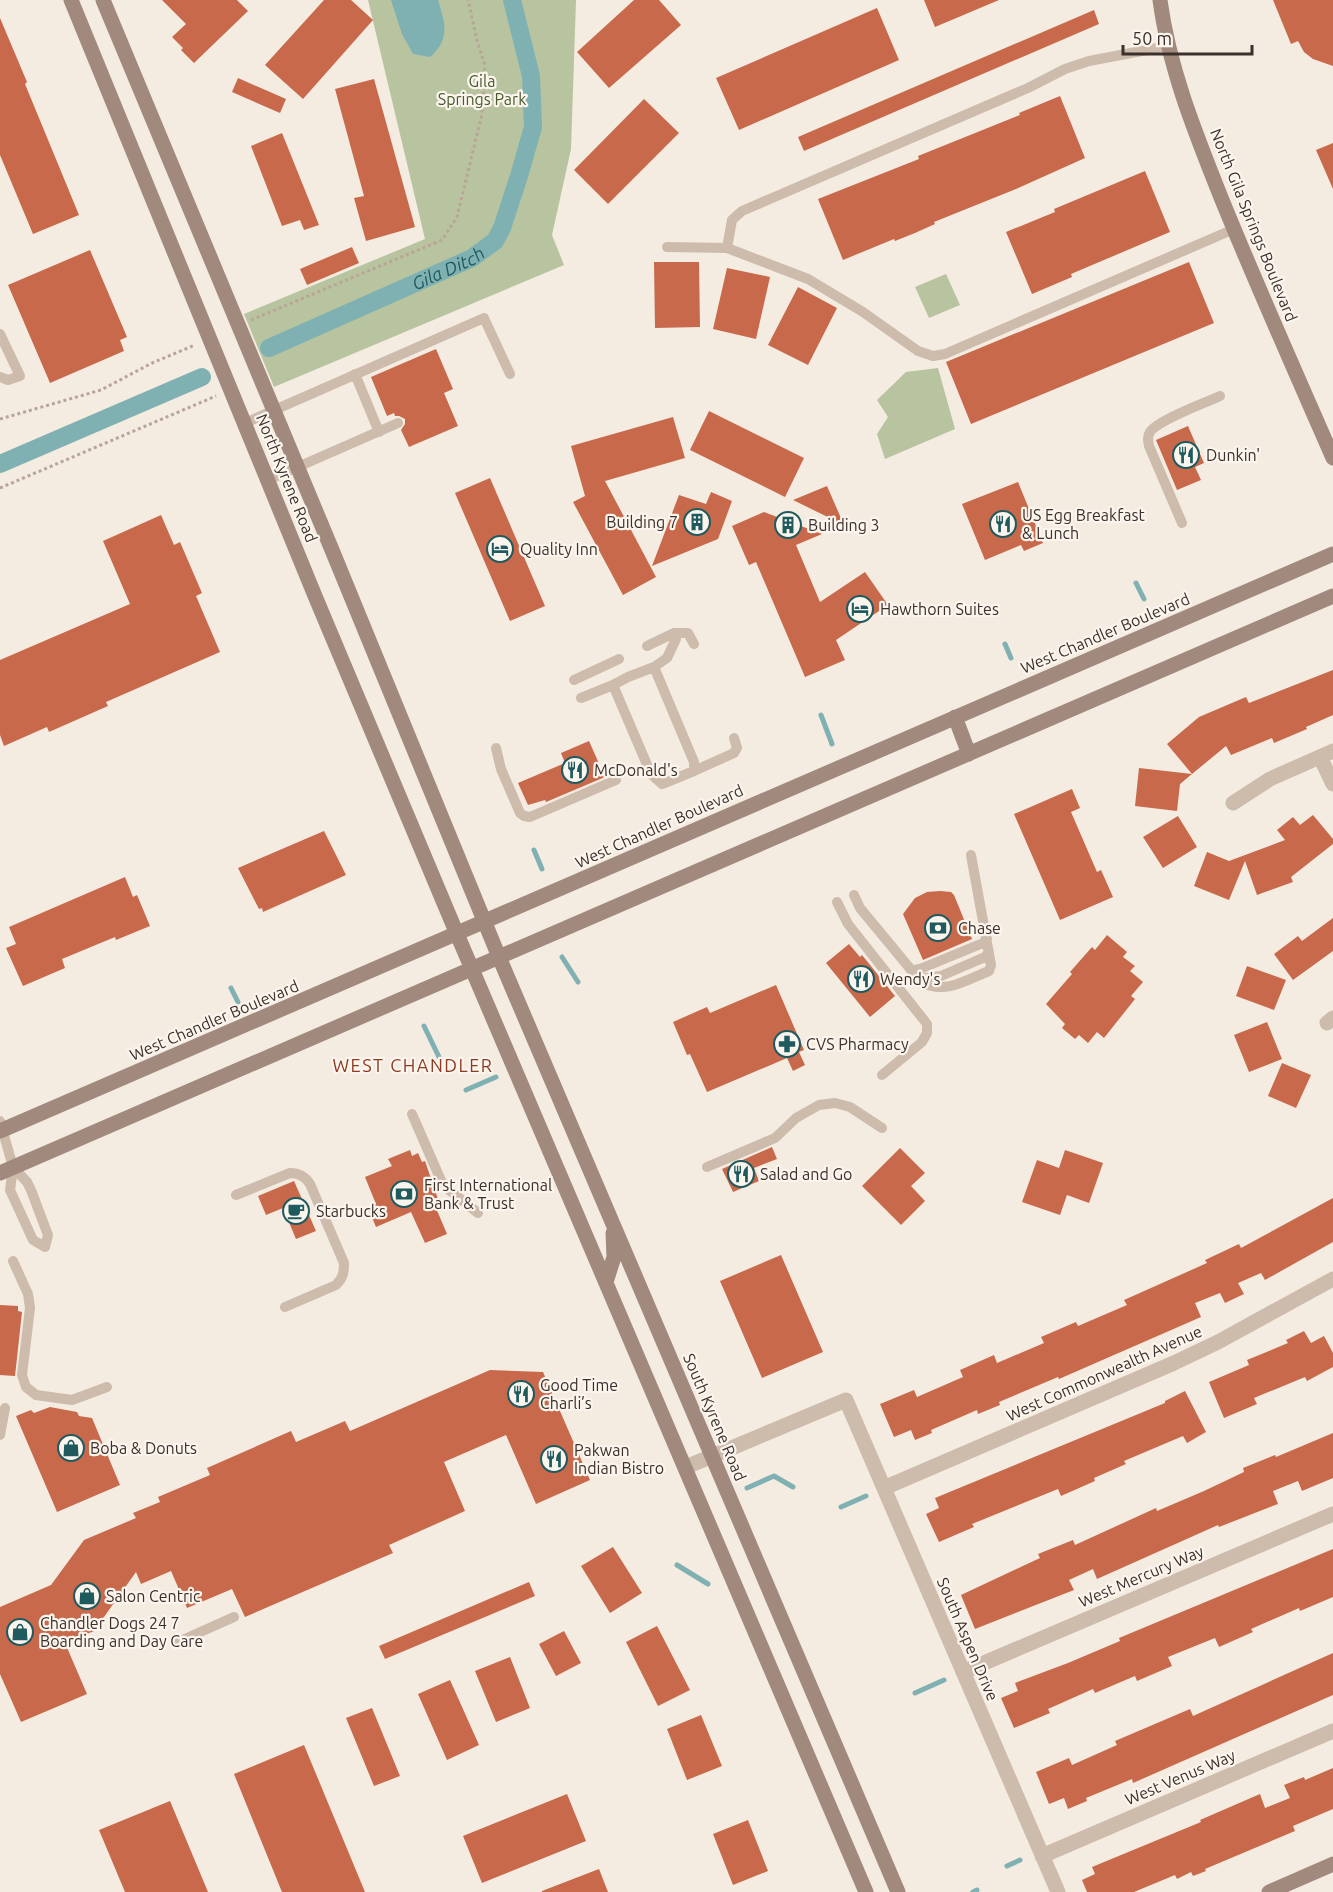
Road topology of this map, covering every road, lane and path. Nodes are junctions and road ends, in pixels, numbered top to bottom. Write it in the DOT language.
graph roads {
  1 [pos="70,0"];
  2 [pos="103,0"];
  3 [pos="468,0"];
  4 [pos="1160,0"];
  5 [pos="1168,46"];
  6 [pos="1234,229"];
  7 [pos="667,247"];
  8 [pos="727,248"];
  9 [pos="238,326"];
  10 [pos="0,334"];
  11 [pos="210,339"];
  12 [pos="355,374"];
  13 [pos="510,374"];
  14 [pos="0,377"];
  15 [pos="231,390"];
  16 [pos="1220,396"];
  17 [pos="273,410"];
  18 [pos="0,419"];
  19 [pos="244,423"];
  20 [pos="398,423"];
  21 [pos="379,432"];
  22 [pos="1333,458"];
  23 [pos="297,467"];
  24 [pos="268,480"];
  25 [pos="0,488"];
  26 [pos="1182,523"];
  27 [pos="1333,554"];
  28 [pos="1333,596"];
  29 [pos="674,633"];
  30 [pos="694,644"];
  31 [pos="646,646"];
  32 [pos="619,659"];
  33 [pos="654,667"];
  34 [pos="574,680"];
  35 [pos="613,685"];
  36 [pos="581,698"];
  37 [pos="955,717"];
  38 [pos="734,738"];
  39 [pos="496,748"];
  40 [pos="969,754"];
  41 [pos="1327,754"];
  42 [pos="694,771"];
  43 [pos="616,780"];
  44 [pos="1333,784"];
  45 [pos="1233,803"];
  46 [pos="971,855"];
  47 [pos="854,895"];
  48 [pos="837,902"];
  49 [pos="485,922"];
  50 [pos="457,934"];
  51 [pos="988,949"];
  52 [pos="499,957"];
  53 [pos="471,969"];
  54 [pos="918,977"];
  55 [pos="882,1075"];
  56 [pos="412,1114"];
  57 [pos="1,1127"];
  58 [pos="882,1128"];
  59 [pos="707,1167"];
  60 [pos="6,1170"];
  61 [pos="236,1195"];
  62 [pos="477,1213"];
  63 [pos="610,1219"];
  64 [pos="13,1261"];
  65 [pos="1333,1279"];
  66 [pos="606,1282"];
  67 [pos="285,1307"];
  68 [pos="107,1387"];
  69 [pos="4,1408"];
  70 [pos="0,1435"];
  71 [pos="712,1456"];
  72 [pos="686,1467"];
  73 [pos="884,1488"];
  74 [pos="1333,1514"];
  75 [pos="234,1617"];
  76 [pos="178,1642"];
  77 [pos="963,1672"];
  78 [pos="1333,1731"];
  79 [pos="1042,1856"];
  80 [pos="1333,1864"];
  81 [pos="866,1892"];
  82 [pos="898,1892"];
  83 [pos="1058,1892"];
  84 [pos="1269,1892"];
  1 -- 11 [label="main road, North Kyrene Road"];
  2 -- 9 [label="main road, North Kyrene Road"];
  3 -- 9 [label="path"];
  4 -- 5 [label="main road, North Gila Springs Boulevard"];
  5 -- 6 [label="main road, North Gila Springs Boulevard"];
  5 -- 8 [label="lane"];
  6 -- 8 [label="lane"];
  6 -- 22 [label="main road, North Gila Springs Boulevard"];
  7 -- 8 [label="lane"];
  9 -- 17 [label="main road, North Kyrene Road"];
  10 -- 14 [label="lane"];
  11 -- 15 [label="main road, North Kyrene Road"];
  11 -- 18 [label="path"];
  12 -- 13 [label="lane"];
  12 -- 17 [label="lane"];
  12 -- 21 [label="lane"];
  15 -- 19 [label="main road, North Kyrene Road"];
  15 -- 25 [label="path"];
  16 -- 26 [label="lane"];
  17 -- 19 [label="lane"];
  17 -- 23 [label="main road, North Kyrene Road"];
  19 -- 24 [label="main road, North Kyrene Road"];
  20 -- 21 [label="lane"];
  21 -- 23 [label="lane"];
  23 -- 24 [label="lane"];
  23 -- 49 [label="main road, North Kyrene Road"];
  24 -- 50 [label="main road, North Kyrene Road"];
  27 -- 37 [label="main road, West Chandler Boulevard"];
  28 -- 40 [label="main road"];
  29 -- 30 [label="lane"];
  29 -- 31 [label="lane"];
  29 -- 33 [label="lane"];
  32 -- 34 [label="lane"];
  33 -- 35 [label="lane"];
  33 -- 42 [label="lane"];
  35 -- 36 [label="lane"];
  35 -- 42 [label="lane"];
  37 -- 40 [label="main road"];
  37 -- 49 [label="main road, West Chandler Boulevard"];
  38 -- 42 [label="lane"];
  39 -- 43 [label="lane"];
  40 -- 52 [label="main road"];
  41 -- 44 [label="street"];
  41 -- 45 [label="street"];
  46 -- 51 [label="lane"];
  47 -- 54 [label="lane"];
  48 -- 55 [label="lane"];
  49 -- 50 [label="main road, West Chandler Boulevard"];
  49 -- 52 [label="main road, North Kyrene Road"];
  50 -- 53 [label="main road, North Kyrene Road"];
  50 -- 57 [label="main road, West Chandler Boulevard"];
  51 -- 54 [label="lane"];
  51 -- 54 [label="lane"];
  52 -- 53 [label="main road"];
  52 -- 63 [label="main road, South Kyrene Road"];
  53 -- 60 [label="main road"];
  53 -- 66 [label="main road"];
  56 -- 62 [label="lane"];
  57 -- 60 [label="lane"];
  58 -- 59 [label="lane"];
  60 -- 60 [label="lane"];
  61 -- 67 [label="lane"];
  63 -- 66 [label="main road"];
  63 -- 71 [label="main road, South Kyrene Road"];
  64 -- 68 [label="lane"];
  65 -- 73 [label="street, West Commonwealth Avenue"];
  66 -- 72 [label="main road"];
  69 -- 70 [label="lane"];
  71 -- 72 [label="street"];
  71 -- 73 [label="street, South Aspen Drive"];
  71 -- 82 [label="main road, South Kyrene Road"];
  72 -- 81 [label="main road"];
  73 -- 77 [label="street, South Aspen Drive"];
  74 -- 77 [label="street, West Mercury Way"];
  75 -- 76 [label="lane"];
  77 -- 79 [label="street, South Aspen Drive"];
  78 -- 79 [label="street, West Venus Way"];
  79 -- 83 [label="street, South Aspen Drive"];
  80 -- 84 [label="main road"];
}
